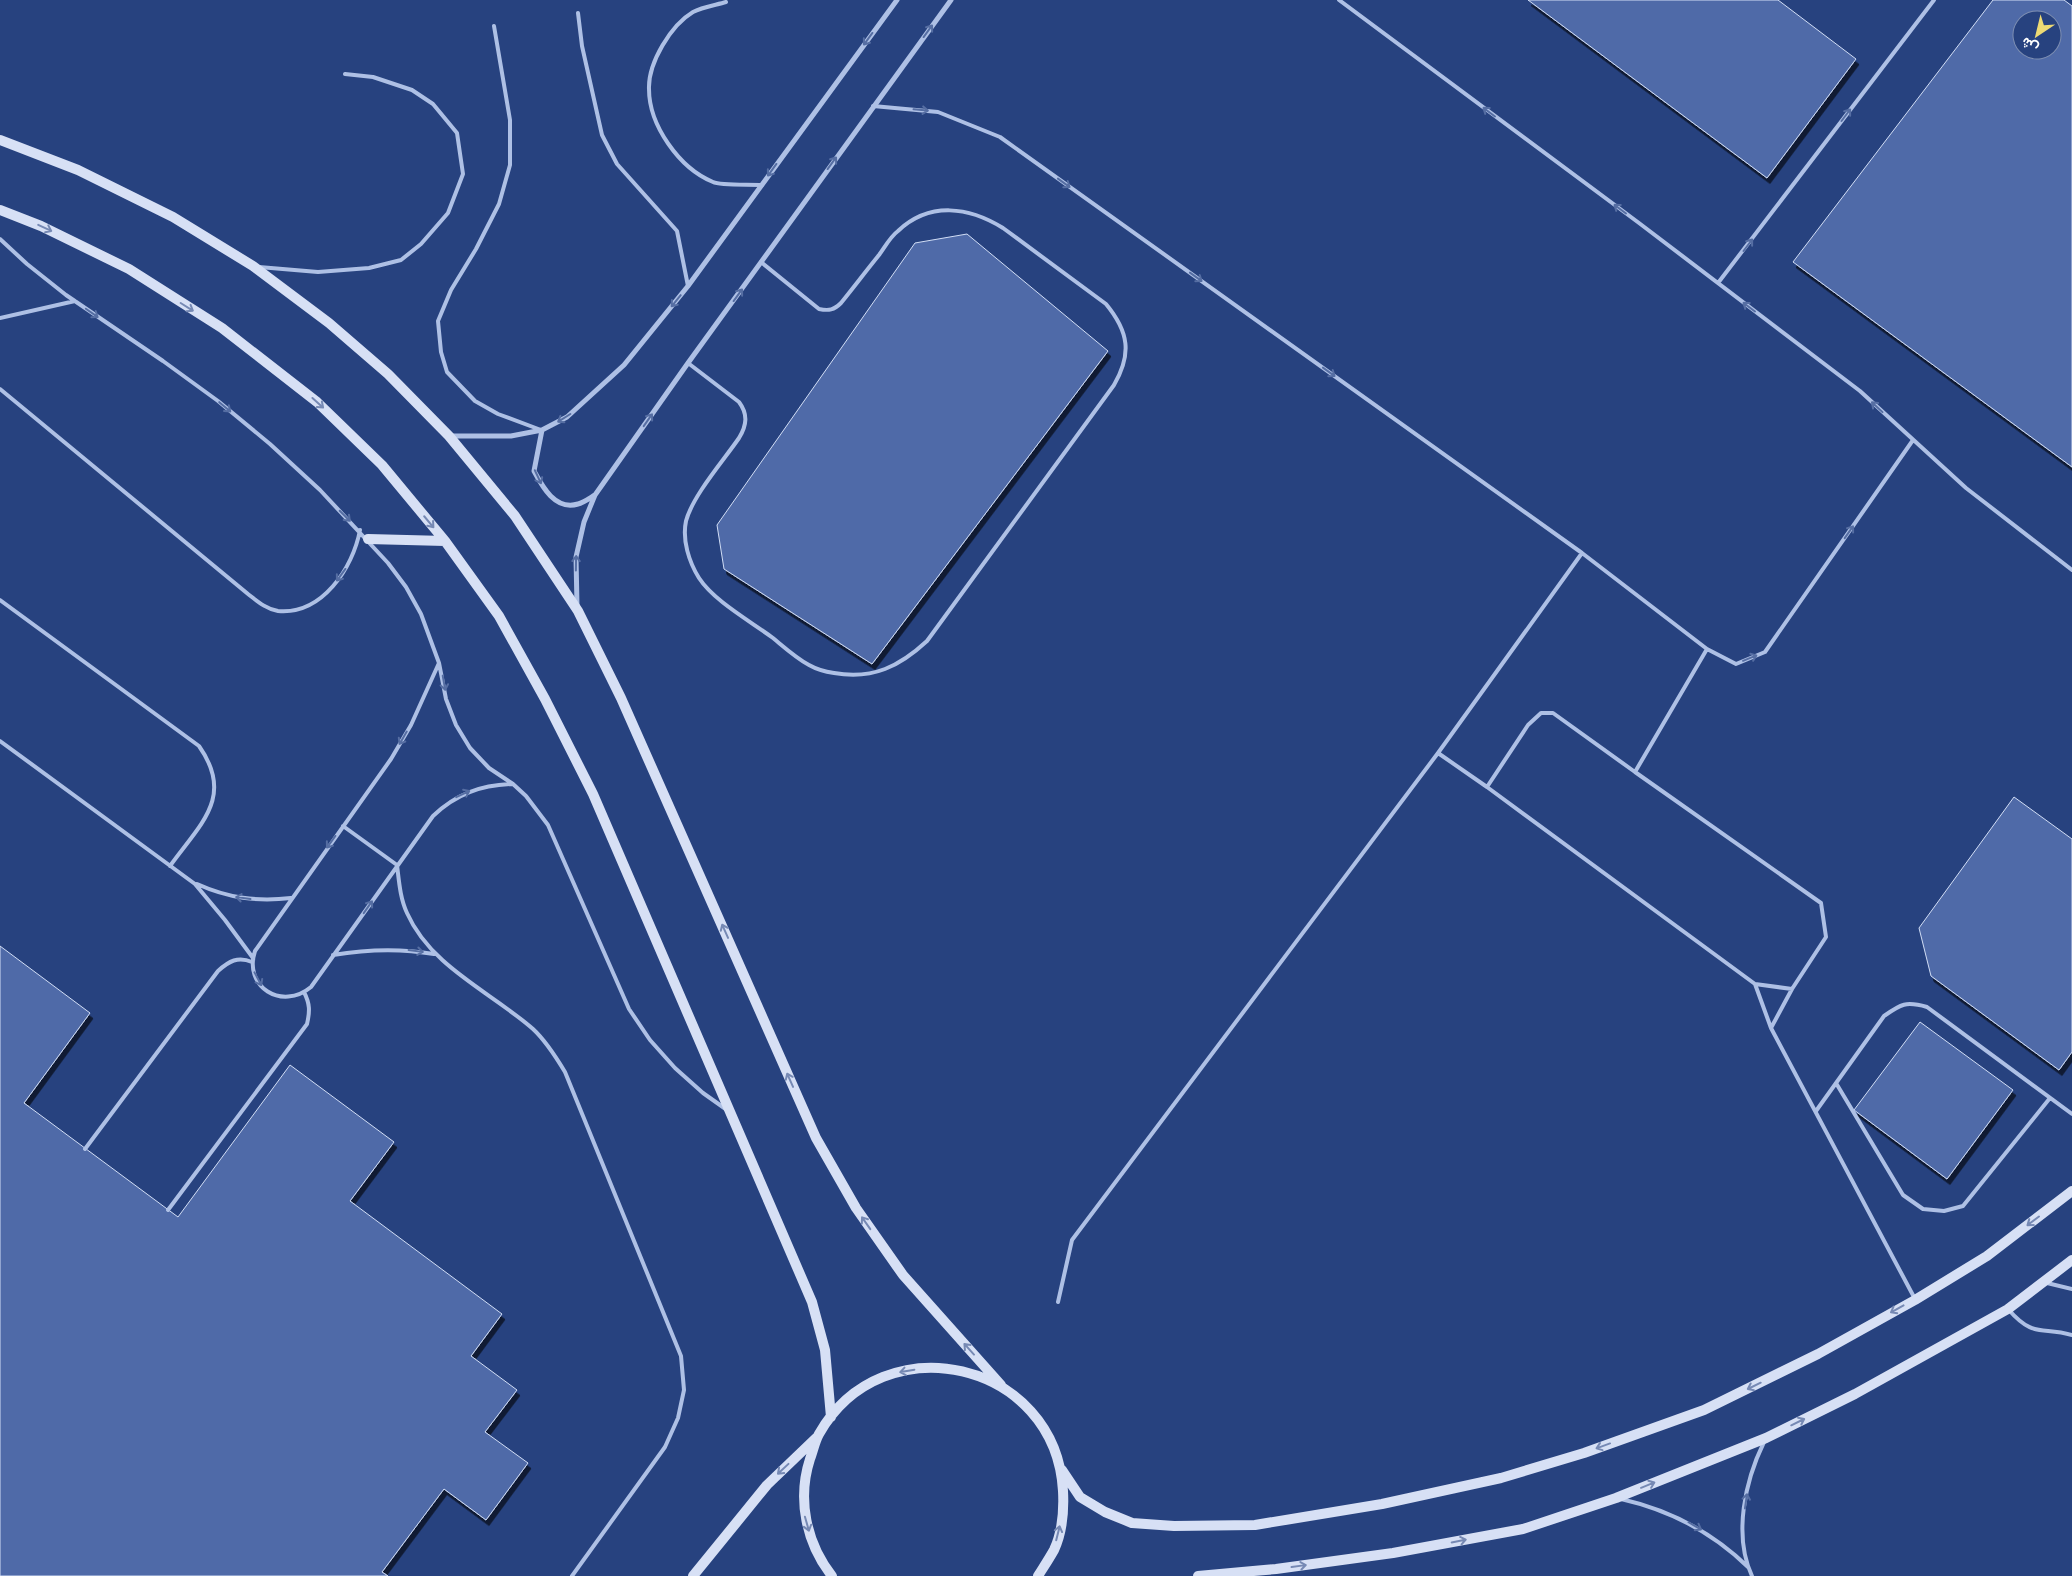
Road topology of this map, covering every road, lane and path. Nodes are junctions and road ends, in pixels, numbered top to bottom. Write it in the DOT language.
graph roads {
  1 [pos="897,0"];
  2 [pos="951,0"];
  3 [pos="1339,0"];
  4 [pos="1934,0"];
  5 [pos="726,2"];
  6 [pos="578,13"];
  7 [pos="494,26"];
  8 [pos="345,74"];
  9 [pos="873,106"];
  10 [pos="0,140"];
  11 [pos="762,185"];
  12 [pos="0,210"];
  13 [pos="0,238"];
  14 [pos="761,262"];
  15 [pos="253,266"];
  16 [pos="1718,283"];
  17 [pos="688,286"];
  18 [pos="75,301"];
  19 [pos="0,318"];
  20 [pos="688,362"];
  21 [pos="0,389"];
  22 [pos="542,430"];
  23 [pos="449,436"];
  24 [pos="1913,440"];
  25 [pos="595,495"];
  26 [pos="360,530"];
  27 [pos="368,539"];
  28 [pos="445,541"];
  29 [pos="1582,553"];
  30 [pos="2072,570"];
  31 [pos="0,600"];
  32 [pos="578,611"];
  33 [pos="1706,649"];
  34 [pos="439,662"];
  35 [pos="0,741"];
  36 [pos="1438,753"];
  37 [pos="1635,772"];
  38 [pos="513,784"];
  39 [pos="1487,787"];
  40 [pos="343,826"];
  41 [pos="397,865"];
  42 [pos="170,866"];
  43 [pos="195,884"];
  44 [pos="291,898"];
  45 [pos="434,954"];
  46 [pos="333,956"];
  47 [pos="253,960"];
  48 [pos="1755,984"];
  49 [pos="1792,989"];
  50 [pos="304,992"];
  51 [pos="1771,1028"];
  52 [pos="1836,1083"];
  53 [pos="2050,1098"];
  54 [pos="1816,1112"];
  55 [pos="2072,1114"];
  56 [pos="733,1115"];
  57 [pos="84,1149"];
  58 [pos="2072,1191"];
  59 [pos="168,1210"];
  60 [pos="2072,1260"];
  61 [pos="2044,1282"];
  62 [pos="2072,1289"];
  63 [pos="1915,1300"];
  64 [pos="1058,1302"];
  65 [pos="2008,1309"];
  66 [pos="2072,1335"];
  67 [pos="1001,1385"];
  68 [pos="831,1416"];
  69 [pos="818,1435"];
  70 [pos="1766,1438"];
  71 [pos="1062,1470"];
  72 [pos="1616,1498"];
  73 [pos="1748,1567"];
  74 [pos="572,1576"];
  75 [pos="693,1576"];
  76 [pos="832,1576"];
  77 [pos="1038,1576"];
  78 [pos="1198,1576"];
  79 [pos="1752,1576"];
  1 -- 11 [label="street, one-way"];
  9 -- 2 [label="street, one-way"];
  16 -- 3 [label="lane, one-way"];
  16 -- 4 [label="lane, one-way"];
  5 -- 11 [label="lane"];
  6 -- 17 [label="lane"];
  7 -- 22 [label="lane"];
  8 -- 15 [label="lane"];
  14 -- 9 [label="street, one-way"];
  9 -- 29 [label="lane, one-way"];
  10 -- 15 [label="street"];
  11 -- 17 [label="street"];
  12 -- 28 [label="street, one-way"];
  13 -- 18 [label="lane"];
  20 -- 14 [label="street, one-way"];
  14 -- 20 [label="lane"];
  15 -- 23 [label="street"];
  24 -- 16 [label="lane, one-way"];
  17 -- 22 [label="street, one-way"];
  18 -- 19 [label="lane"];
  18 -- 26 [label="lane, one-way"];
  25 -- 20 [label="street, one-way"];
  26 -- 21 [label="lane, one-way"];
  22 -- 23 [label="street"];
  22 -- 25 [label="street, one-way"];
  23 -- 32 [label="street"];
  24 -- 30 [label="lane"];
  33 -- 24 [label="lane, one-way"];
  32 -- 25 [label="street, one-way"];
  26 -- 27 [label="lane"];
  27 -- 28 [label="street"];
  27 -- 34 [label="lane"];
  28 -- 56 [label="street"];
  29 -- 33 [label="lane"];
  29 -- 36 [label="lane"];
  31 -- 42 [label="lane"];
  67 -- 32 [label="street, one-way"];
  33 -- 37 [label="lane"];
  34 -- 38 [label="lane, one-way"];
  34 -- 40 [label="lane, one-way"];
  35 -- 42 [label="lane"];
  36 -- 39 [label="lane"];
  36 -- 64 [label="lane"];
  37 -- 39 [label="lane"];
  37 -- 49 [label="lane"];
  41 -- 38 [label="lane, one-way"];
  38 -- 56 [label="lane"];
  39 -- 48 [label="lane"];
  40 -- 41 [label="lane"];
  40 -- 44 [label="lane, one-way"];
  41 -- 45 [label="lane"];
  46 -- 41 [label="lane, one-way"];
  42 -- 43 [label="lane"];
  44 -- 43 [label="lane, one-way"];
  43 -- 47 [label="lane"];
  44 -- 47 [label="lane"];
  46 -- 45 [label="lane, one-way"];
  45 -- 74 [label="lane"];
  46 -- 50 [label="lane"];
  47 -- 50 [label="lane, one-way"];
  47 -- 57 [label="lane"];
  48 -- 49 [label="lane"];
  48 -- 51 [label="lane"];
  49 -- 51 [label="lane"];
  50 -- 59 [label="lane"];
  51 -- 54 [label="lane"];
  52 -- 53 [label="lane"];
  52 -- 53 [label="lane"];
  52 -- 54 [label="lane"];
  53 -- 55 [label="lane"];
  54 -- 63 [label="lane"];
  56 -- 68 [label="street"];
  58 -- 63 [label="street, one-way"];
  60 -- 61 [label="street"];
  61 -- 62 [label="lane"];
  61 -- 65 [label="street"];
  63 -- 71 [label="street, one-way"];
  65 -- 66 [label="lane"];
  70 -- 65 [label="street, one-way"];
  67 -- 68 [label="street, one-way"];
  67 -- 71 [label="street"];
  68 -- 69 [label="street"];
  69 -- 75 [label="street, one-way"];
  69 -- 76 [label="street, one-way"];
  72 -- 70 [label="street, one-way"];
  73 -- 70 [label="lane, one-way"];
  77 -- 71 [label="street, one-way"];
  72 -- 73 [label="lane, one-way"];
  78 -- 72 [label="street, one-way"];
  73 -- 79 [label="lane"];
}
